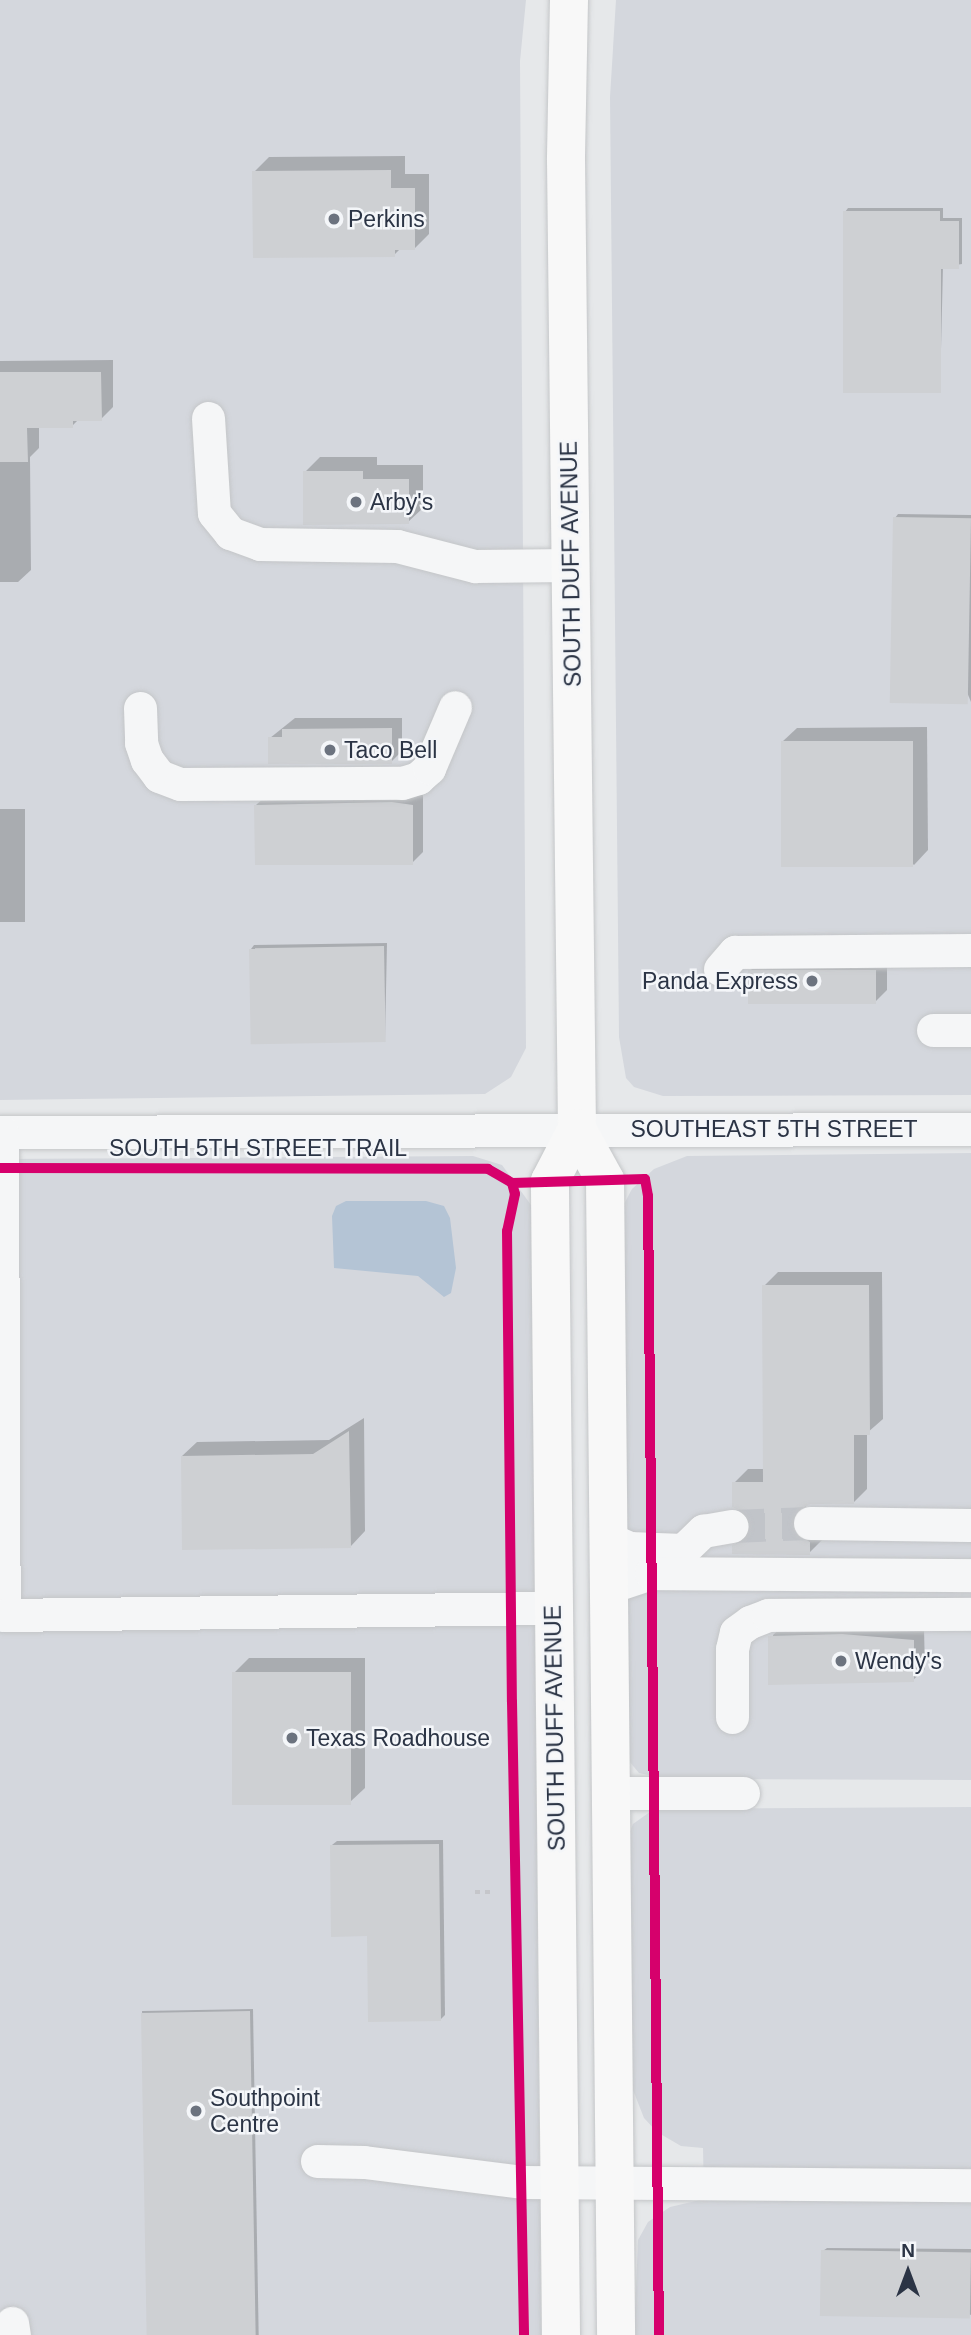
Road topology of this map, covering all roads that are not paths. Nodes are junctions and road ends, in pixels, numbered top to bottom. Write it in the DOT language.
graph roads {
  1 [pos="569,0"];
  2 [pos="208,418"];
  3 [pos="571,565"];
  4 [pos="454,707"];
  5 [pos="140,708"];
  6 [pos="971,950"];
  7 [pos="720,970"];
  8 [pos="933,1030"];
  9 [pos="971,1030"];
  10 [pos="577,1129"];
  11 [pos="971,1129"];
  12 [pos="1,1132"];
  13 [pos="810,1523"];
  14 [pos="971,1524"];
  15 [pos="2,1526"];
  16 [pos="732,1526"];
  17 [pos="609,1539"];
  18 [pos="971,1575"];
  19 [pos="609,1587"];
  20 [pos="554,1608"];
  21 [pos="971,1614"];
  22 [pos="732,1717"];
  23 [pos="610,1793"];
  24 [pos="743,1793"];
  25 [pos="317,2161"];
  26 [pos="560,2183"];
  27 [pos="614,2183"];
  28 [pos="971,2185"];
  29 [pos="561,2335"];
  30 [pos="616,2335"];
  1 -- 3 [label="main road, SOUTH DUFF AVENUE"];
  2 -- 3 [label="street"];
  3 -- 10 [label="main road, SOUTH DUFF AVENUE"];
  4 -- 5 [label="street"];
  6 -- 7 [label="street"];
  8 -- 9 [label="street"];
  10 -- 11 [label="street, SOUTHEAST 5TH STREET"];
  10 -- 12 [label="street, SOUTHEAST 5TH STREET"];
  10 -- 17 [label="main road, SOUTH DUFF AVENUE"];
  10 -- 20 [label="main road, SOUTH DUFF AVENUE"];
  12 -- 15 [label="street"];
  13 -- 14 [label="street"];
  15 -- 20 [label="street"];
  16 -- 17 [label="street"];
  17 -- 19 [label="main road, SOUTH DUFF AVENUE"];
  18 -- 19 [label="street"];
  19 -- 23 [label="main road, SOUTH DUFF AVENUE"];
  20 -- 26 [label="main road, SOUTH DUFF AVENUE"];
  21 -- 22 [label="street"];
  23 -- 24 [label="street"];
  23 -- 27 [label="main road, SOUTH DUFF AVENUE"];
  25 -- 26 [label="street"];
  26 -- 27 [label="street"];
  26 -- 29 [label="main road, SOUTH DUFF AVENUE"];
  27 -- 28 [label="street"];
  27 -- 30 [label="main road, SOUTH DUFF AVENUE"];
}
